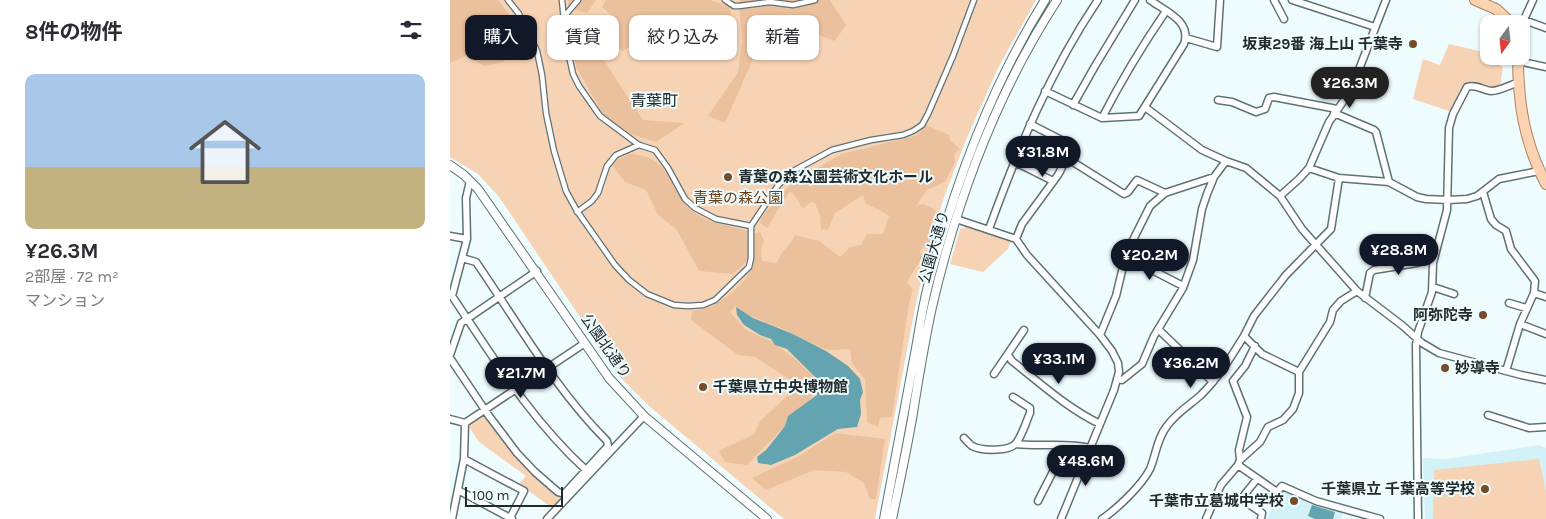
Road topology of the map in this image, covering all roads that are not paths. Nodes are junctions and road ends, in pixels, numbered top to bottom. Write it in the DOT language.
graph roads {
  1 [pos="508,0"];
  2 [pos="562,0"];
  3 [pos="578,0"];
  4 [pos="725,0"];
  5 [pos="815,0"];
  6 [pos="974,0"];
  7 [pos="1045,0"];
  8 [pos="1057,0"];
  9 [pos="1098,0"];
  10 [pos="1135,0"];
  11 [pos="1150,0"];
  12 [pos="1220,0"];
  13 [pos="1274,0"];
  14 [pos="1292,0"];
  15 [pos="1386,0"];
  16 [pos="1475,0"];
  17 [pos="1533,0"];
  18 [pos="1166,11"];
  19 [pos="563,15"];
  20 [pos="566,15"];
  21 [pos="1502,15"];
  22 [pos="1526,15"];
  23 [pos="1284,19"];
  24 [pos="1530,25"];
  25 [pos="1375,27"];
  26 [pos="1546,28"];
  27 [pos="1186,38"];
  28 [pos="569,60"];
  29 [pos="1530,62"];
  30 [pos="1518,65"];
  31 [pos="1546,67"];
  32 [pos="1519,82"];
  33 [pos="1046,91"];
  34 [pos="1218,100"];
  35 [pos="1073,105"];
  36 [pos="1145,107"];
  37 [pos="1336,111"];
  38 [pos="1102,118"];
  39 [pos="1030,124"];
  40 [pos="638,145"];
  41 [pos="1065,157"];
  42 [pos="1014,161"];
  43 [pos="1226,161"];
  44 [pos="450,165"];
  45 [pos="1309,168"];
  46 [pos="1539,171"];
  47 [pos="1214,177"];
  48 [pos="1339,178"];
  49 [pos="470,181"];
  50 [pos="1053,182"];
  51 [pos="1389,182"];
  52 [pos="1546,184"];
  53 [pos="1483,192"];
  54 [pos="1165,193"];
  55 [pos="1280,196"];
  56 [pos="1448,200"];
  57 [pos="949,209"];
  58 [pos="577,212"];
  59 [pos="956,219"];
  60 [pos="751,226"];
  61 [pos="944,227"];
  62 [pos="989,229"];
  63 [pos="450,236"];
  64 [pos="466,239"];
  65 [pos="1016,239"];
  66 [pos="1317,245"];
  67 [pos="1125,256"];
  68 [pos="462,258"];
  69 [pos="1434,258"];
  70 [pos="537,271"];
  71 [pos="1183,286"];
  72 [pos="1433,287"];
  73 [pos="1357,291"];
  74 [pos="1534,293"];
  75 [pos="1454,294"];
  76 [pos="500,297"];
  77 [pos="1365,298"];
  78 [pos="1546,298"];
  79 [pos="1509,303"];
  80 [pos="1526,308"];
  81 [pos="467,319"];
  82 [pos="1520,324"];
  83 [pos="1158,329"];
  84 [pos="1024,330"];
  85 [pos="1546,334"];
  86 [pos="1100,335"];
  87 [pos="1244,336"];
  88 [pos="1417,338"];
  89 [pos="586,343"];
  90 [pos="1256,346"];
  91 [pos="1008,355"];
  92 [pos="450,356"];
  93 [pos="548,367"];
  94 [pos="1506,371"];
  95 [pos="1299,372"];
  96 [pos="994,374"];
  97 [pos="1118,379"];
  98 [pos="1546,380"];
  99 [pos="1213,382"];
  100 [pos="515,390"];
  101 [pos="1013,397"];
  102 [pos="485,410"];
  103 [pos="1488,415"];
  104 [pos="644,416"];
  105 [pos="450,419"];
  106 [pos="465,423"];
  107 [pos="1100,424"];
  108 [pos="1546,427"];
  109 [pos="964,438"];
  110 [pos="1016,444"];
  111 [pos="1066,446"];
  112 [pos="1090,448"];
  113 [pos="464,459"];
  114 [pos="1239,463"];
  115 [pos="586,470"];
  116 [pos="1257,479"];
  117 [pos="458,490"];
  118 [pos="1038,501"];
  119 [pos="452,519"];
  120 [pos="511,519"];
  121 [pos="547,519"];
  122 [pos="767,519"];
  123 [pos="884,519"];
  124 [pos="892,519"];
  125 [pos="1062,519"];
  126 [pos="1102,519"];
  127 [pos="1206,519"];
  128 [pos="1261,519"];
  129 [pos="1380,519"];
  130 [pos="1418,519"];
  1 -- 58 [label="street"];
  2 -- 19 [label="street"];
  3 -- 20 [label="street"];
  4 -- 5 [label="street"];
  6 -- 60 [label="street"];
  7 -- 57 [label="street, 公園大通り"];
  8 -- 59 [label="street, 公園大通り"];
  9 -- 33 [label="street"];
  10 -- 35 [label="street"];
  11 -- 18 [label="street"];
  12 -- 27 [label="street"];
  13 -- 23 [label="street"];
  14 -- 25 [label="street"];
  15 -- 25 [label="street"];
  16 -- 21 [label="main road"];
  17 -- 22 [label="street"];
  18 -- 27 [label="street"];
  18 -- 38 [label="street"];
  24 -- 26 [label="street"];
  25 -- 37 [label="street"];
  27 -- 36 [label="street"];
  28 -- 40 [label="street"];
  29 -- 31 [label="street"];
  30 -- 32 [label="main road"];
  32 -- 46 [label="main road"];
  32 -- 56 [label="street"];
  33 -- 35 [label="street"];
  33 -- 39 [label="street"];
  34 -- 37 [label="street"];
  35 -- 38 [label="street"];
  36 -- 38 [label="street"];
  36 -- 43 [label="street"];
  37 -- 45 [label="street"];
  37 -- 51 [label="street"];
  39 -- 41 [label="street"];
  39 -- 42 [label="street"];
  40 -- 58 [label="street"];
  40 -- 60 [label="street"];
  41 -- 50 [label="street"];
  41 -- 54 [label="street"];
  42 -- 50 [label="street"];
  42 -- 62 [label="street"];
  43 -- 47 [label="street"];
  43 -- 55 [label="street"];
  44 -- 49 [label="street, 公園北通り"];
  45 -- 48 [label="street"];
  45 -- 55 [label="street"];
  46 -- 52 [label="main road"];
  46 -- 53 [label="street"];
  47 -- 54 [label="street"];
  47 -- 71 [label="street"];
  48 -- 51 [label="street"];
  48 -- 66 [label="street"];
  49 -- 64 [label="street"];
  49 -- 70 [label="street, 公園北通り"];
  50 -- 65 [label="street"];
  51 -- 56 [label="street"];
  53 -- 56 [label="street"];
  53 -- 74 [label="street"];
  54 -- 67 [label="street"];
  55 -- 66 [label="street"];
  56 -- 69 [label="street"];
  57 -- 59 [label="street"];
  57 -- 61 [label="street, 公園大通り"];
  58 -- 60 [label="street"];
  59 -- 61 [label="street"];
  59 -- 62 [label="street"];
  59 -- 124 [label="street, 公園大通り"];
  61 -- 123 [label="street, 公園大通り"];
  62 -- 65 [label="street"];
  63 -- 64 [label="street"];
  64 -- 68 [label="street"];
  65 -- 86 [label="street"];
  66 -- 73 [label="street"];
  66 -- 87 [label="street"];
  67 -- 71 [label="street"];
  67 -- 86 [label="street"];
  68 -- 76 [label="street"];
  68 -- 81 [label="street"];
  69 -- 72 [label="street"];
  69 -- 77 [label="street"];
  70 -- 76 [label="street"];
  70 -- 89 [label="street, 公園北通り"];
  71 -- 83 [label="street"];
  72 -- 75 [label="street"];
  72 -- 88 [label="street"];
  73 -- 77 [label="street"];
  73 -- 95 [label="street"];
  74 -- 78 [label="street"];
  74 -- 80 [label="street"];
  76 -- 81 [label="street"];
  76 -- 93 [label="street"];
  77 -- 88 [label="street"];
  79 -- 80 [label="street"];
  80 -- 82 [label="street"];
  81 -- 92 [label="street"];
  81 -- 100 [label="street"];
  82 -- 85 [label="street"];
  82 -- 94 [label="street"];
  83 -- 97 [label="street"];
  83 -- 99 [label="street"];
  84 -- 91 [label="street"];
  86 -- 97 [label="street"];
  87 -- 90 [label="street"];
  87 -- 99 [label="street"];
  88 -- 94 [label="street"];
  88 -- 130 [label="street"];
  89 -- 93 [label="street"];
  89 -- 104 [label="street, 公園北通り"];
  90 -- 95 [label="street"];
  90 -- 114 [label="street"];
  91 -- 96 [label="street"];
  91 -- 107 [label="street"];
  92 -- 102 [label="street"];
  93 -- 100 [label="street"];
  93 -- 115 [label="street"];
  94 -- 98 [label="street"];
  95 -- 114 [label="street"];
  97 -- 107 [label="street"];
  99 -- 126 [label="street"];
  100 -- 102 [label="street"];
  100 -- 115 [label="street"];
  101 -- 110 [label="street"];
  102 -- 106 [label="street"];
  102 -- 115 [label="street"];
  103 -- 108 [label="street"];
  104 -- 121 [label="street"];
  104 -- 122 [label="street, 公園北通り"];
  105 -- 106 [label="street"];
  106 -- 113 [label="street"];
  107 -- 112 [label="street"];
  109 -- 110 [label="street"];
  110 -- 111 [label="street"];
  111 -- 112 [label="street"];
  111 -- 118 [label="street"];
  112 -- 125 [label="street"];
  113 -- 117 [label="street"];
  113 -- 120 [label="street"];
  114 -- 116 [label="street"];
  114 -- 127 [label="street"];
  116 -- 128 [label="street"];
  116 -- 129 [label="street"];
  117 -- 119 [label="street"];
  117 -- 120 [label="street"];
}
